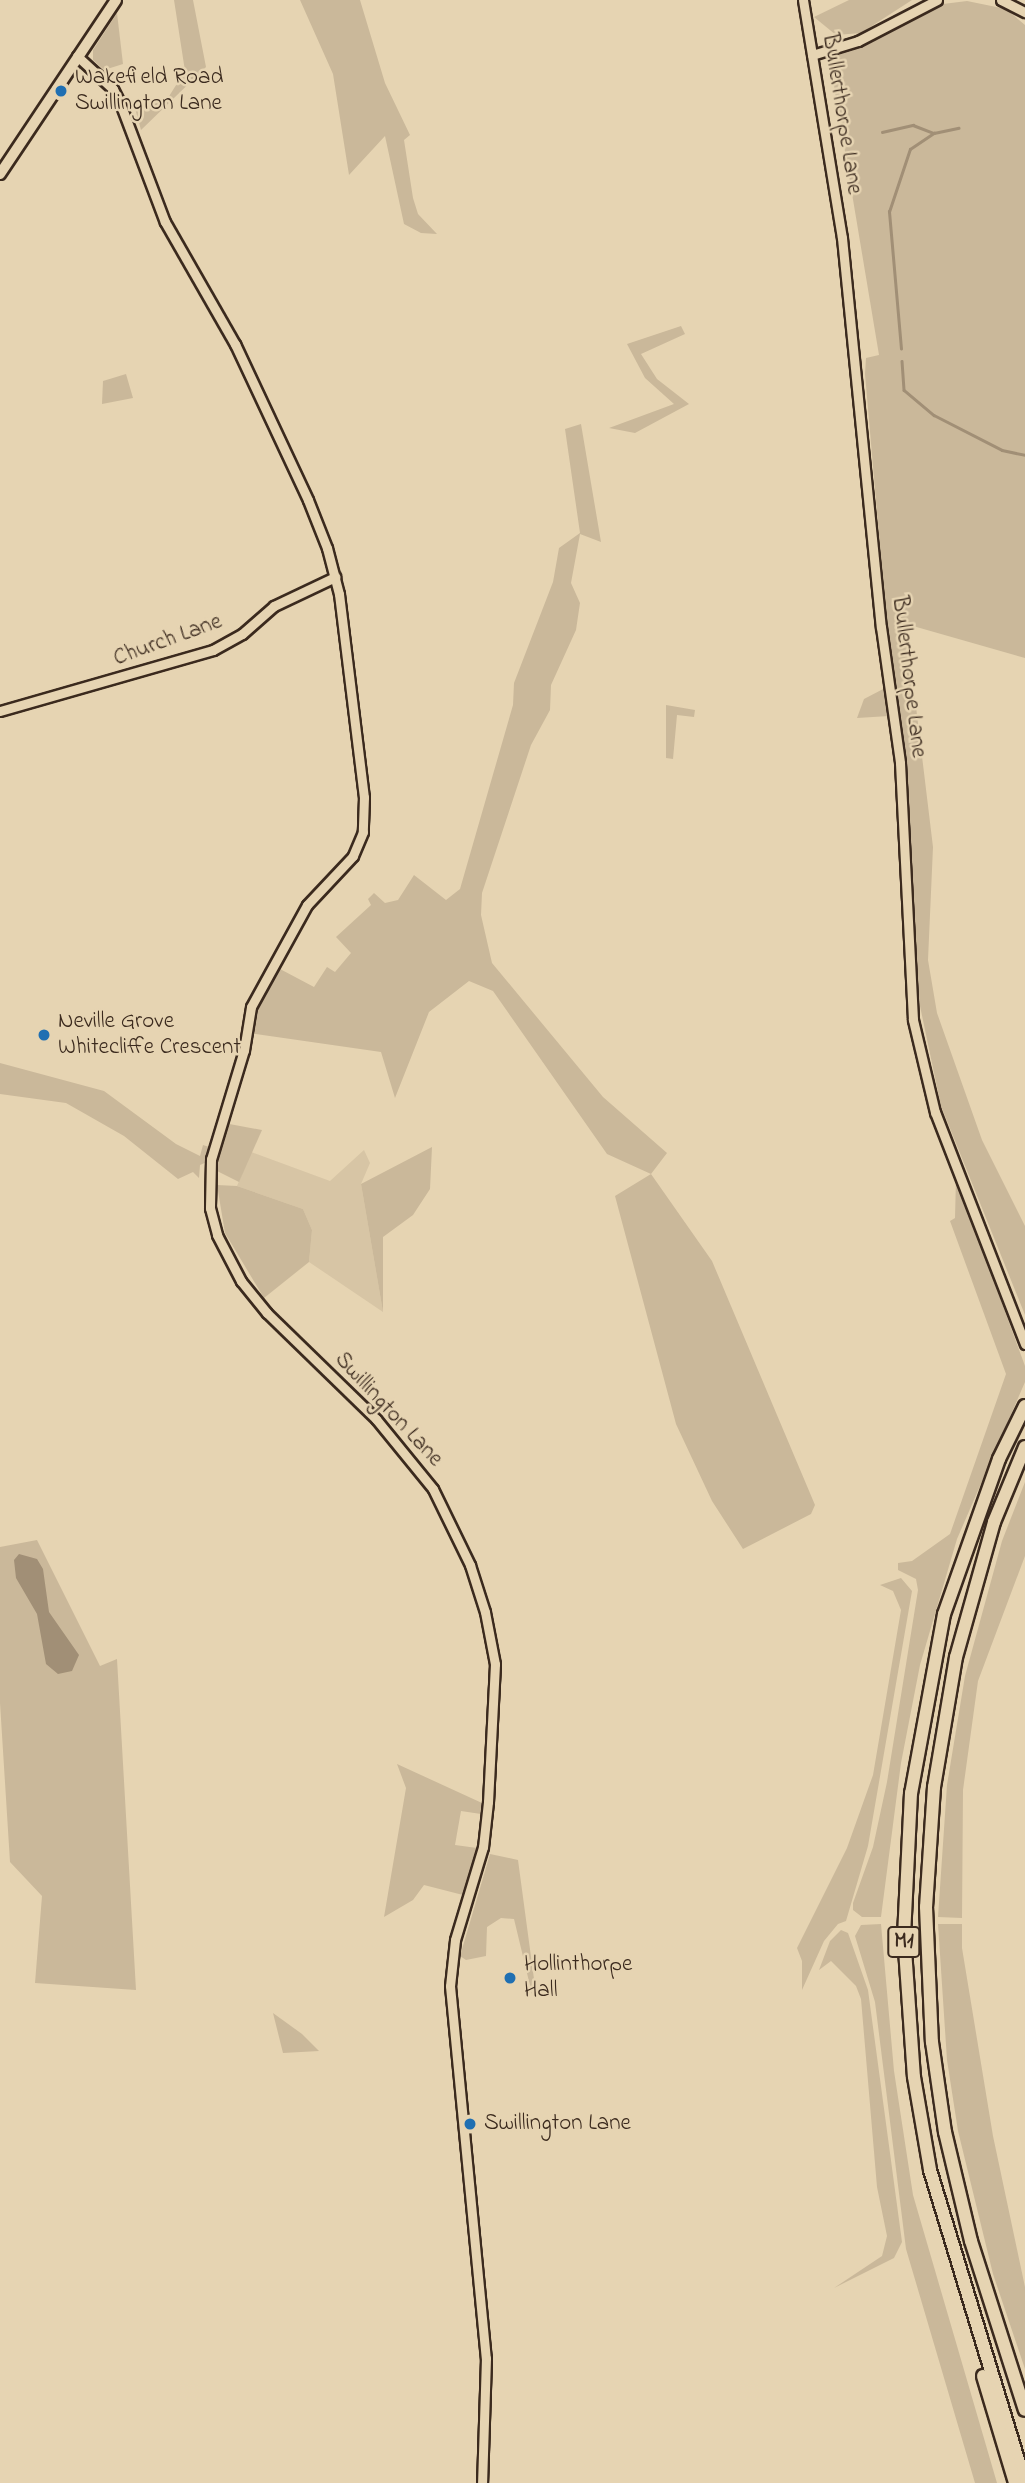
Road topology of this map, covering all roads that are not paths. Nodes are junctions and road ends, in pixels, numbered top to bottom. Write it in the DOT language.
graph roads {
  1 [pos="116,0"];
  2 [pos="803,0"];
  3 [pos="937,0"];
  4 [pos="1001,0"];
  5 [pos="1025,12"];
  6 [pos="812,55"];
  7 [pos="77,57"];
  8 [pos="0,174"];
  9 [pos="335,577"];
  10 [pos="0,711"];
  11 [pos="1024,1342"];
  12 [pos="1025,1406"];
  13 [pos="1025,1447"];
  14 [pos="949,2243"];
  15 [pos="1025,2410"];
  16 [pos="1025,2482"];
  17 [pos="482,2483"];
  18 [pos="1015,2483"];
  1 -- 7 [label="main road"];
  2 -- 6 [label="street, Bullerthorpe Lane"];
  3 -- 6 [label="street"];
  4 -- 5 [label="street"];
  6 -- 11 [label="street, Bullerthorpe Lane"];
  7 -- 8 [label="main road"];
  7 -- 9 [label="street, Swillington Lane"];
  9 -- 10 [label="street, Church Lane"];
  9 -- 17 [label="street, Swillington Lane"];
  12 -- 14 [label="highway, M1"];
  13 -- 15 [label="highway, M1"];
  14 -- 16 [label="highway, M1"];
  14 -- 18 [label="highway, M1"];
}
